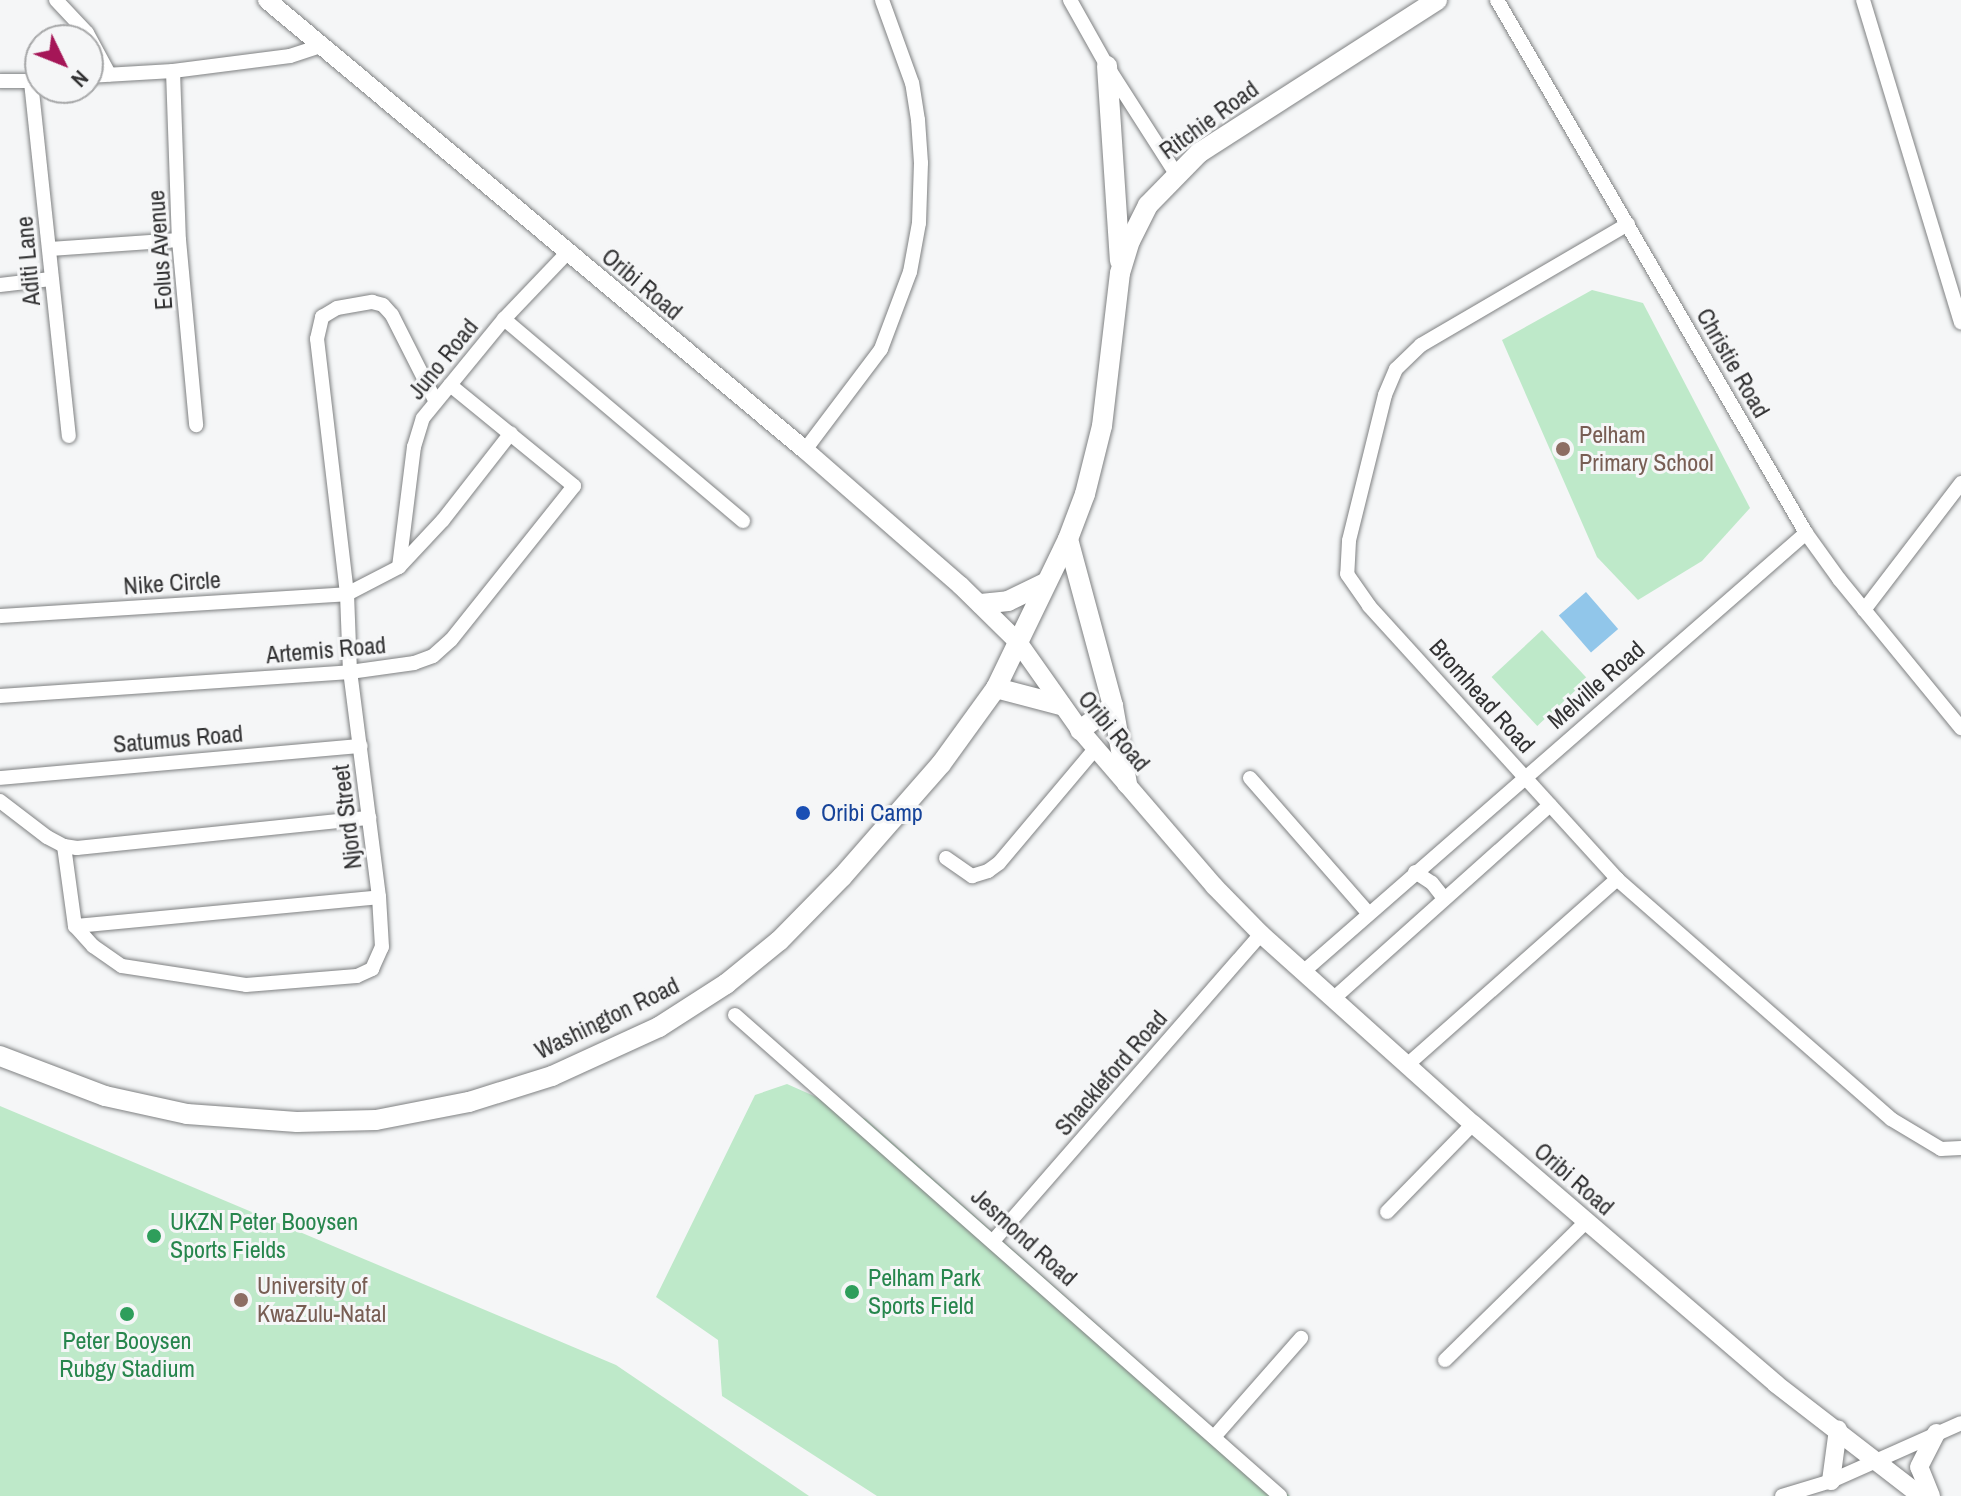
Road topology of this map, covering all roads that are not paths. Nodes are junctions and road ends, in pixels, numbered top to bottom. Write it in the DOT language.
graph roads {
  1 [pos="56,0"];
  2 [pos="267,0"];
  3 [pos="882,0"];
  4 [pos="1070,0"];
  5 [pos="1437,0"];
  6 [pos="1497,0"];
  7 [pos="1863,0"];
  8 [pos="323,45"];
  9 [pos="1107,66"];
  10 [pos="173,71"];
  11 [pos="104,74"];
  12 [pos="109,74"];
  13 [pos="0,81"];
  14 [pos="24,81"];
  15 [pos="38,104"];
  16 [pos="1176,174"];
  17 [pos="1628,224"];
  18 [pos="179,240"];
  19 [pos="50,249"];
  20 [pos="567,253"];
  21 [pos="1120,273"];
  22 [pos="51,279"];
  23 [pos="0,285"];
  24 [pos="504,319"];
  25 [pos="1961,322"];
  26 [pos="450,385"];
  27 [pos="436,402"];
  28 [pos="196,425"];
  29 [pos="511,433"];
  30 [pos="69,436"];
  31 [pos="805,450"];
  32 [pos="1961,483"];
  33 [pos="1085,494"];
  34 [pos="743,521"];
  35 [pos="1806,533"];
  36 [pos="1068,539"];
  37 [pos="399,567"];
  38 [pos="1047,582"];
  39 [pos="347,594"];
  40 [pos="981,604"];
  41 [pos="1864,610"];
  42 [pos="0,616"];
  43 [pos="1018,642"];
  44 [pos="350,672"];
  45 [pos="996,688"];
  46 [pos="0,696"];
  47 [pos="1061,705"];
  48 [pos="1113,706"];
  49 [pos="1961,728"];
  50 [pos="1080,730"];
  51 [pos="361,746"];
  52 [pos="1096,748"];
  53 [pos="1525,776"];
  54 [pos="0,778"];
  55 [pos="1250,778"];
  56 [pos="1127,784"];
  57 [pos="0,801"];
  58 [pos="1550,805"];
  59 [pos="369,818"];
  60 [pos="64,846"];
  61 [pos="946,858"];
  62 [pos="1415,872"];
  63 [pos="1617,879"];
  64 [pos="379,897"];
  65 [pos="1443,897"];
  66 [pos="1368,913"];
  67 [pos="75,926"];
  68 [pos="1261,934"];
  69 [pos="1303,972"];
  70 [pos="1333,999"];
  71 [pos="735,1015"];
  72 [pos="0,1056"];
  73 [pos="1407,1065"];
  74 [pos="1473,1124"];
  75 [pos="1961,1148"];
  76 [pos="1387,1212"];
  77 [pos="1587,1221"];
  78 [pos="994,1240"];
  79 [pos="1301,1338"];
  80 [pos="1445,1360"];
  81 [pos="1961,1423"];
  82 [pos="1838,1429"];
  83 [pos="1936,1433"];
  84 [pos="1214,1437"];
  85 [pos="1877,1460"];
  86 [pos="1831,1481"];
  87 [pos="1280,1496"];
  88 [pos="1782,1496"];
  89 [pos="1921,1496"];
  90 [pos="1931,1496"];
  1 -- 12 [label="street"];
  2 -- 8 [label="street, Oribi Road"];
  3 -- 31 [label="street"];
  4 -- 9 [label="street"];
  5 -- 16 [label="main road, Ritchie Road"];
  6 -- 17 [label="street, Christie Road"];
  7 -- 25 [label="street"];
  8 -- 10 [label="street"];
  8 -- 20 [label="street, Oribi Road"];
  9 -- 16 [label="street"];
  9 -- 21 [label="main road"];
  10 -- 12 [label="street"];
  10 -- 18 [label="street, Eolus Avenue"];
  11 -- 12 [label="street"];
  13 -- 14 [label="street"];
  15 -- 19 [label="street, Aditi Lane"];
  16 -- 21 [label="main road, Ritchie Road"];
  17 -- 35 [label="street, Christie Road"];
  17 -- 53 [label="street, Bromhead Road"];
  18 -- 19 [label="street"];
  18 -- 28 [label="street, Eolus Avenue"];
  19 -- 22 [label="street, Aditi Lane"];
  20 -- 24 [label="street, Juno Road"];
  20 -- 31 [label="street, Oribi Road"];
  21 -- 33 [label="main road, Ritchie Road"];
  22 -- 23 [label="street"];
  22 -- 30 [label="street, Aditi Lane"];
  24 -- 26 [label="street, Juno Road"];
  24 -- 34 [label="street"];
  26 -- 27 [label="street, Juno Road"];
  26 -- 29 [label="street"];
  27 -- 37 [label="street, Juno Road"];
  27 -- 39 [label="street, Njord Street"];
  29 -- 37 [label="street"];
  29 -- 44 [label="street, Artemis Road"];
  31 -- 40 [label="street, Oribi Road"];
  32 -- 41 [label="street"];
  33 -- 36 [label="main road, Washington Road"];
  35 -- 41 [label="street, Christie Road"];
  35 -- 53 [label="street, Melville Road"];
  36 -- 38 [label="main road, Washington Road"];
  36 -- 48 [label="main road"];
  37 -- 39 [label="street"];
  38 -- 40 [label="main road"];
  38 -- 43 [label="main road, Washington Road"];
  39 -- 42 [label="street, Nike Circle"];
  39 -- 44 [label="street, Njord Street"];
  40 -- 43 [label="street, Oribi Road"];
  41 -- 49 [label="street, Christie Road"];
  43 -- 45 [label="main road, Washington Road"];
  43 -- 47 [label="street, Oribi Road"];
  44 -- 46 [label="street, Artemis Road"];
  44 -- 51 [label="street, Njord Street"];
  45 -- 47 [label="main road"];
  45 -- 72 [label="main road, Washington Road"];
  47 -- 50 [label="street, Oribi Road"];
  48 -- 50 [label="main road"];
  48 -- 56 [label="main road"];
  50 -- 52 [label="street, Oribi Road"];
  51 -- 54 [label="street, Satumus Road"];
  51 -- 59 [label="street, Njord Street"];
  52 -- 56 [label="street, Oribi Road"];
  52 -- 61 [label="street"];
  53 -- 58 [label="street, Bromhead Road"];
  53 -- 62 [label="street, Melville Road"];
  55 -- 66 [label="street"];
  56 -- 68 [label="street, Oribi Road"];
  57 -- 60 [label="street"];
  58 -- 63 [label="street, Bromhead Road"];
  58 -- 65 [label="street"];
  59 -- 60 [label="street"];
  59 -- 64 [label="street, Njord Street"];
  60 -- 67 [label="street"];
  62 -- 65 [label="street"];
  62 -- 66 [label="street, Melville Road"];
  63 -- 73 [label="street"];
  63 -- 75 [label="street, Bromhead Road"];
  64 -- 67 [label="street"];
  64 -- 67 [label="street, Njord Street"];
  65 -- 70 [label="street"];
  66 -- 69 [label="street, Melville Road"];
  68 -- 69 [label="street, Oribi Road"];
  68 -- 78 [label="street, Shackleford Road"];
  69 -- 70 [label="street, Oribi Road"];
  70 -- 73 [label="street, Oribi Road"];
  71 -- 78 [label="street, Jesmond Road"];
  73 -- 74 [label="street, Oribi Road"];
  74 -- 76 [label="street"];
  74 -- 77 [label="street, Oribi Road"];
  77 -- 80 [label="street"];
  77 -- 82 [label="street, Oribi Road"];
  78 -- 84 [label="street, Jesmond Road"];
  79 -- 84 [label="street"];
  81 -- 83 [label="street"];
  82 -- 85 [label="street, Oribi Road"];
  82 -- 86 [label="street"];
  83 -- 85 [label="street"];
  83 -- 90 [label="street"];
  84 -- 87 [label="street, Jesmond Road"];
  85 -- 86 [label="street"];
  85 -- 89 [label="street, Oribi Road"];
  86 -- 88 [label="street"];
}
